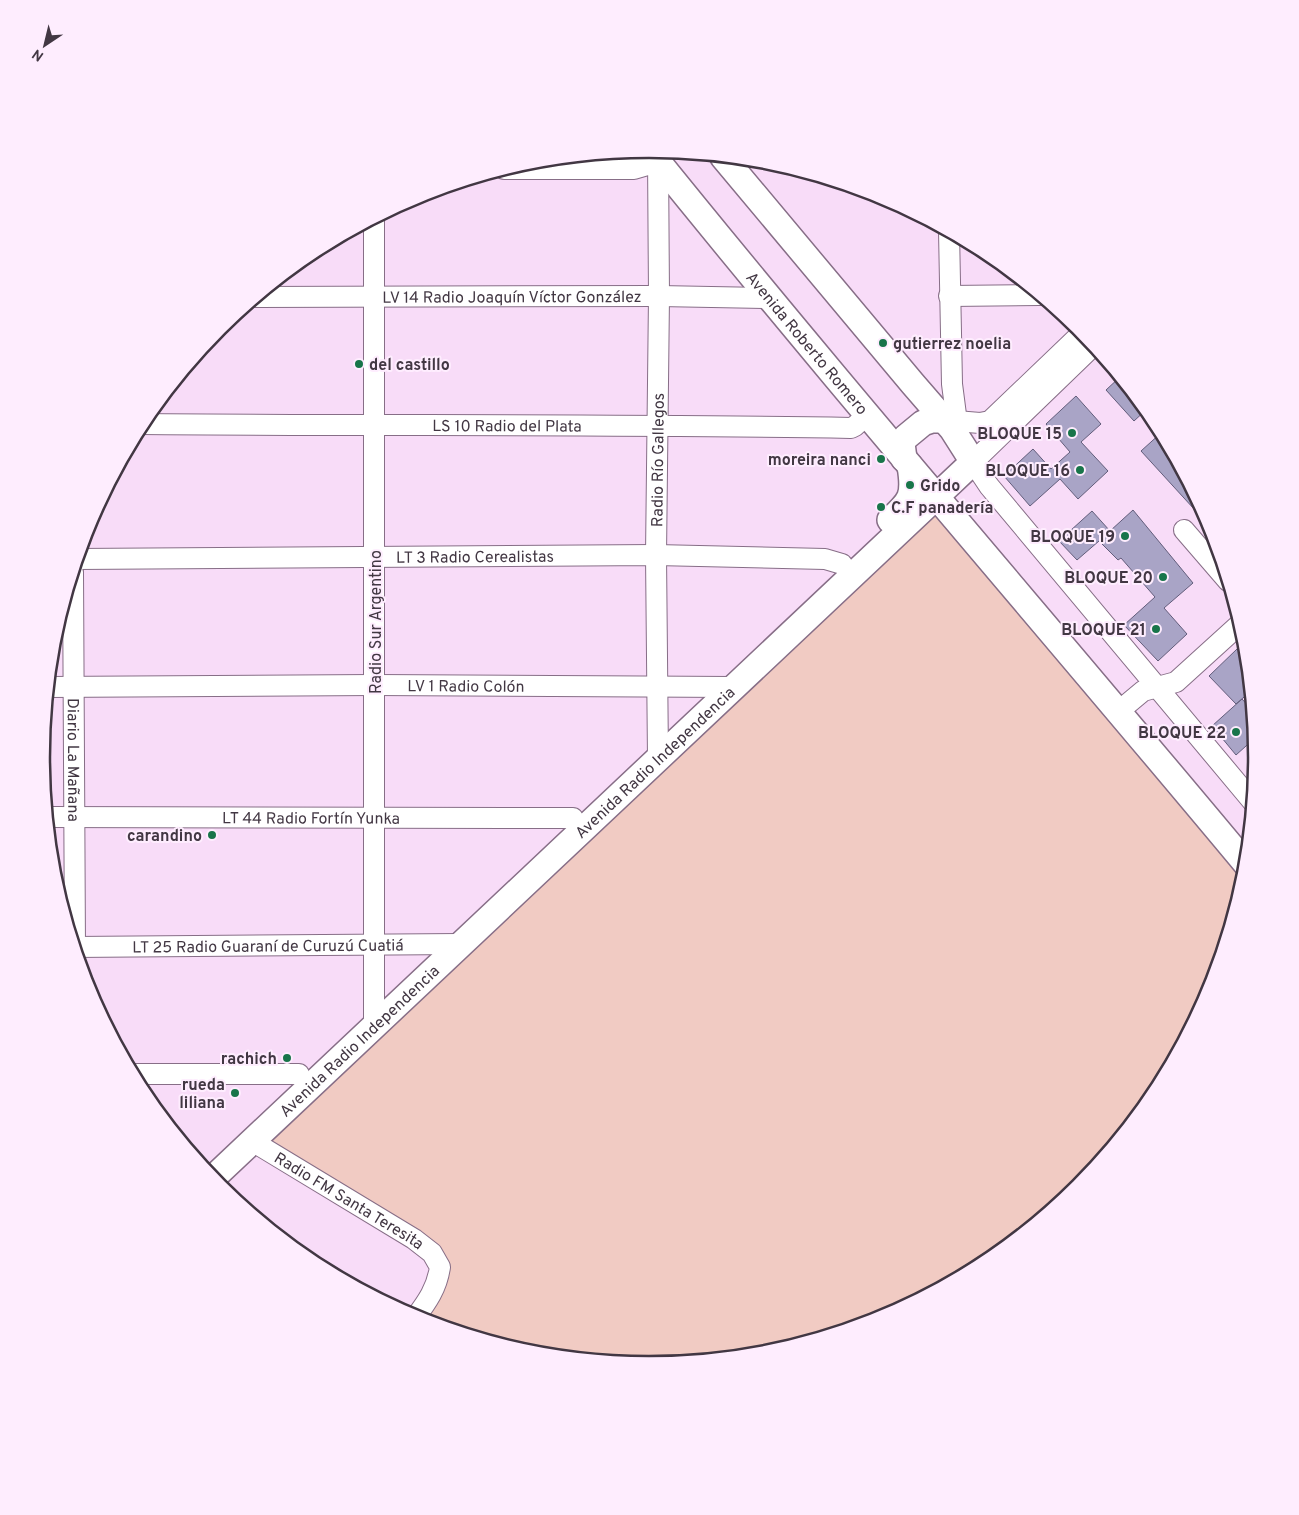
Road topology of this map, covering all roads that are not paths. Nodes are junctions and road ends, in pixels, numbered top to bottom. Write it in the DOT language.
graph roads {
  1 [pos="649,158"];
  2 [pos="655,158"];
  3 [pos="658,158"];
  4 [pos="729,163"];
  5 [pos="538,169"];
  6 [pos="374,225"];
  7 [pos="950,239"];
  8 [pos="1030,295"];
  9 [pos="659,296"];
  10 [pos="949,296"];
  11 [pos="266,297"];
  12 [pos="374,298"];
  13 [pos="770,298"];
  14 [pos="1077,338"];
  15 [pos="1089,350"];
  16 [pos="868,414"];
  17 [pos="944,422"];
  18 [pos="151,424"];
  19 [pos="658,424"];
  20 [pos="374,426"];
  21 [pos="973,462"];
  22 [pos="907,463"];
  23 [pos="954,479"];
  24 [pos="935,497"];
  25 [pos="1184,530"];
  26 [pos="968,536"];
  27 [pos="656,555"];
  28 [pos="375,556"];
  29 [pos="84,559"];
  30 [pos="842,564"];
  31 [pos="1219,570"];
  32 [pos="73,592"];
  33 [pos="1235,630"];
  34 [pos="375,685"];
  35 [pos="657,685"];
  36 [pos="54,687"];
  37 [pos="74,687"];
  38 [pos="722,687"];
  39 [pos="1158,688"];
  40 [pos="1119,711"];
  41 [pos="658,748"];
  42 [pos="1248,796"];
  43 [pos="53,817"];
  44 [pos="75,817"];
  45 [pos="375,817"];
  46 [pos="574,818"];
  47 [pos="1240,856"];
  48 [pos="75,928"];
  49 [pos="374,944"];
  50 [pos="450,944"];
  51 [pos="81,947"];
  52 [pos="373,1016"];
  53 [pos="140,1074"];
  54 [pos="299,1074"];
  55 [pos="252,1140"];
  56 [pos="206,1160"];
  57 [pos="218,1173"];
  58 [pos="420,1311"];
  1 -- 5 [label="street"];
  2 -- 9 [label="street, Radio Río Gallegos"];
  3 -- 13 [label="main road, Avenida Roberto Romero"];
  4 -- 17 [label="main road"];
  6 -- 12 [label="street, Radio Sur Argentino"];
  7 -- 10 [label="street"];
  8 -- 10 [label="street"];
  9 -- 12 [label="street, LV 14 Radio Joaquín Víctor González"];
  9 -- 13 [label="street, LV 14 Radio Joaquín Víctor González"];
  9 -- 19 [label="street, Radio Río Gallegos"];
  10 -- 17 [label="street"];
  11 -- 12 [label="street, LV 14 Radio Joaquín Víctor González"];
  12 -- 20 [label="street, Radio Sur Argentino"];
  13 -- 16 [label="main road, Avenida Roberto Romero"];
  14 -- 17 [label="street"];
  15 -- 21 [label="street, Avenida Radio Independencia"];
  16 -- 19 [label="street, LS 10 Radio del Plata"];
  16 -- 22 [label="main road, Avenida Roberto Romero"];
  17 -- 21 [label="main road"];
  17 -- 22 [label="main road, Avenida Radio Independencia"];
  18 -- 20 [label="street, LS 10 Radio del Plata"];
  19 -- 20 [label="street, LS 10 Radio del Plata"];
  19 -- 27 [label="street, Radio Río Gallegos"];
  20 -- 28 [label="street, Radio Sur Argentino"];
  21 -- 23 [label="main road, Avenida Radio Independencia"];
  21 -- 39 [label="street"];
  22 -- 24 [label="main road, Avenida Roberto Romero"];
  22 -- 30 [label="main road, Avenida Radio Independencia"];
  23 -- 24 [label="main road, Avenida Radio Independencia"];
  23 -- 26 [label="main road, Avenida Roberto Romero"];
  24 -- 26 [label="main road, Avenida Roberto Romero"];
  24 -- 38 [label="main road, Avenida Radio Independencia"];
  25 -- 31 [label="street"];
  26 -- 40 [label="main road, Avenida Roberto Romero"];
  27 -- 28 [label="street, LT 3 Radio Cerealistas"];
  27 -- 30 [label="street, LT 3 Radio Cerealistas"];
  27 -- 35 [label="street, Radio Río Gallegos"];
  28 -- 29 [label="street, LT 3 Radio Cerealistas"];
  28 -- 34 [label="street, Radio Sur Argentino"];
  30 -- 38 [label="main road, Avenida Radio Independencia"];
  32 -- 37 [label="street, Diario La Mañana"];
  33 -- 39 [label="street"];
  34 -- 35 [label="street, LV 1 Radio Colón"];
  34 -- 37 [label="street, LV 1 Radio Colón"];
  34 -- 45 [label="street, Radio Sur Argentino"];
  35 -- 38 [label="street, LV 1 Radio Colón"];
  35 -- 41 [label="street, Radio Río Gallegos"];
  36 -- 37 [label="street, LV 1 Radio Colón"];
  37 -- 44 [label="street, Diario La Mañana"];
  38 -- 41 [label="main road, Avenida Radio Independencia"];
  39 -- 40 [label="street"];
  39 -- 42 [label="street"];
  40 -- 47 [label="main road, Avenida Roberto Romero"];
  41 -- 46 [label="main road, Avenida Radio Independencia"];
  41 -- 50 [label="main road, Avenida Radio Independencia"];
  43 -- 44 [label="street, LT 44 Radio Fortín Yunka"];
  44 -- 45 [label="street, LT 44 Radio Fortín Yunka"];
  44 -- 48 [label="street, Diario La Mañana"];
  45 -- 46 [label="street, LT 44 Radio Fortín Yunka"];
  45 -- 49 [label="street, Radio Sur Argentino"];
  46 -- 50 [label="main road, Avenida Radio Independencia"];
  49 -- 50 [label="street, LT 25 Radio Guaraní de Curuzú Cuatiá"];
  49 -- 51 [label="street, LT 25 Radio Guaraní de Curuzú Cuatiá"];
  49 -- 52 [label="street, Radio Sur Argentino"];
  50 -- 52 [label="main road, Avenida Radio Independencia"];
  52 -- 54 [label="main road, Avenida Radio Independencia"];
  52 -- 55 [label="main road, Avenida Radio Independencia"];
  53 -- 54 [label="street"];
  54 -- 56 [label="main road, Avenida Radio Independencia"];
  55 -- 57 [label="main road, Avenida Radio Independencia"];
  55 -- 58 [label="street, Radio FM Santa Teresita"];
}
